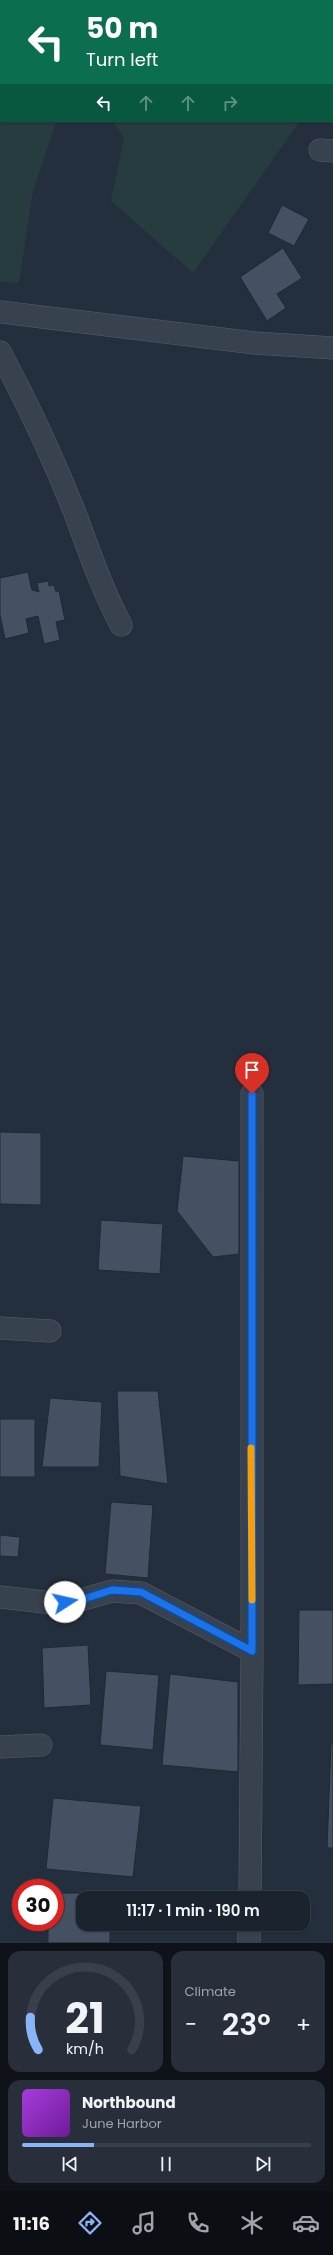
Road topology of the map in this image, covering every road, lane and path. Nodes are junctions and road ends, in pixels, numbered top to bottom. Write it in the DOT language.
graph roads {
  1 [pos="0,312"];
  2 [pos="333,348"];
  3 [pos="0,352"];
  4 [pos="121,626"];
  5 [pos="252,1094"];
  6 [pos="0,1328"];
  7 [pos="50,1331"];
  8 [pos="0,1597"];
  9 [pos="252,1651"];
  10 [pos="41,1745"];
  11 [pos="0,1747"];
  12 [pos="250,1891"];
  13 [pos="249,1931"];
  14 [pos="249,1943"];
  1 -- 2 [label="street"];
  3 -- 4 [label="street"];
  5 -- 9 [label="street"];
  6 -- 7 [label="street"];
  8 -- 9 [label="street"];
  9 -- 12 [label="street"];
  10 -- 11 [label="street"];
  13 -- 14 [label="street"];
}
